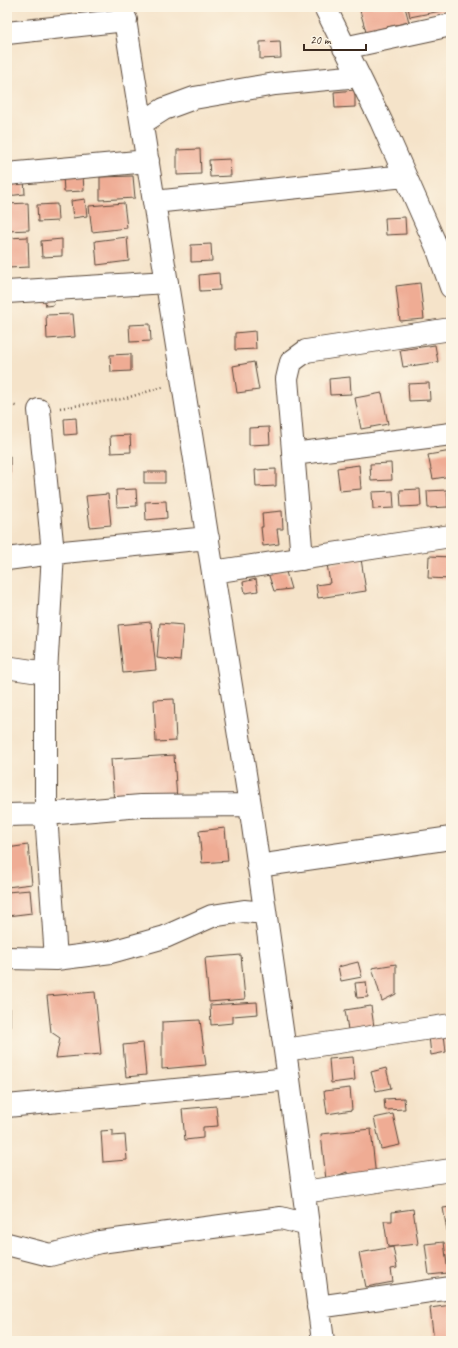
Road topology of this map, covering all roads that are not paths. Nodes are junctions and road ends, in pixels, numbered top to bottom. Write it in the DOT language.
graph roads {
  1 [pos="325,7"];
  2 [pos="127,11"];
  3 [pos="451,25"];
  4 [pos="7,33"];
  5 [pos="344,48"];
  6 [pos="359,76"];
  7 [pos="142,122"];
  8 [pos="148,161"];
  9 [pos="7,174"];
  10 [pos="406,176"];
  11 [pos="154,202"];
  12 [pos="444,247"];
  13 [pos="167,282"];
  14 [pos="451,287"];
  15 [pos="7,292"];
  16 [pos="451,329"];
  17 [pos="39,410"];
  18 [pos="451,434"];
  19 [pos="293,454"];
  20 [pos="451,536"];
  21 [pos="208,538"];
  22 [pos="53,553"];
  23 [pos="7,559"];
  24 [pos="302,559"];
  25 [pos="213,572"];
  26 [pos="7,668"];
  27 [pos="46,673"];
  28 [pos="250,805"];
  29 [pos="46,814"];
  30 [pos="7,815"];
  31 [pos="451,838"];
  32 [pos="258,866"];
  33 [pos="265,914"];
  34 [pos="7,958"];
  35 [pos="56,960"];
  36 [pos="451,1025"];
  37 [pos="285,1050"];
  38 [pos="289,1079"];
  39 [pos="7,1106"];
  40 [pos="451,1170"];
  41 [pos="304,1192"];
  42 [pos="308,1226"];
  43 [pos="7,1244"];
  44 [pos="451,1288"];
  45 [pos="318,1307"];
  46 [pos="324,1341"];
  1 -- 5 [label="street"];
  2 -- 4 [label="street"];
  2 -- 7 [label="street"];
  3 -- 5 [label="street"];
  5 -- 6 [label="street"];
  6 -- 7 [label="street"];
  6 -- 10 [label="street"];
  7 -- 8 [label="street"];
  8 -- 9 [label="street"];
  8 -- 11 [label="street"];
  10 -- 11 [label="street"];
  10 -- 12 [label="street"];
  11 -- 13 [label="street"];
  12 -- 14 [label="street"];
  13 -- 15 [label="street"];
  13 -- 21 [label="street"];
  16 -- 19 [label="street"];
  17 -- 22 [label="street"];
  18 -- 19 [label="street"];
  19 -- 24 [label="street"];
  20 -- 24 [label="street"];
  21 -- 22 [label="street"];
  21 -- 25 [label="street"];
  22 -- 23 [label="street"];
  22 -- 27 [label="street"];
  24 -- 25 [label="street"];
  25 -- 28 [label="street"];
  26 -- 27 [label="street"];
  27 -- 29 [label="street"];
  28 -- 29 [label="street"];
  28 -- 32 [label="street"];
  29 -- 30 [label="street"];
  29 -- 35 [label="street"];
  31 -- 32 [label="street"];
  32 -- 33 [label="street"];
  33 -- 35 [label="street"];
  33 -- 37 [label="street"];
  34 -- 35 [label="street"];
  36 -- 37 [label="street"];
  37 -- 38 [label="street"];
  38 -- 39 [label="street"];
  38 -- 41 [label="street"];
  40 -- 41 [label="street"];
  41 -- 42 [label="street"];
  42 -- 43 [label="street"];
  42 -- 45 [label="street"];
  44 -- 45 [label="street"];
  45 -- 46 [label="street"];
}
